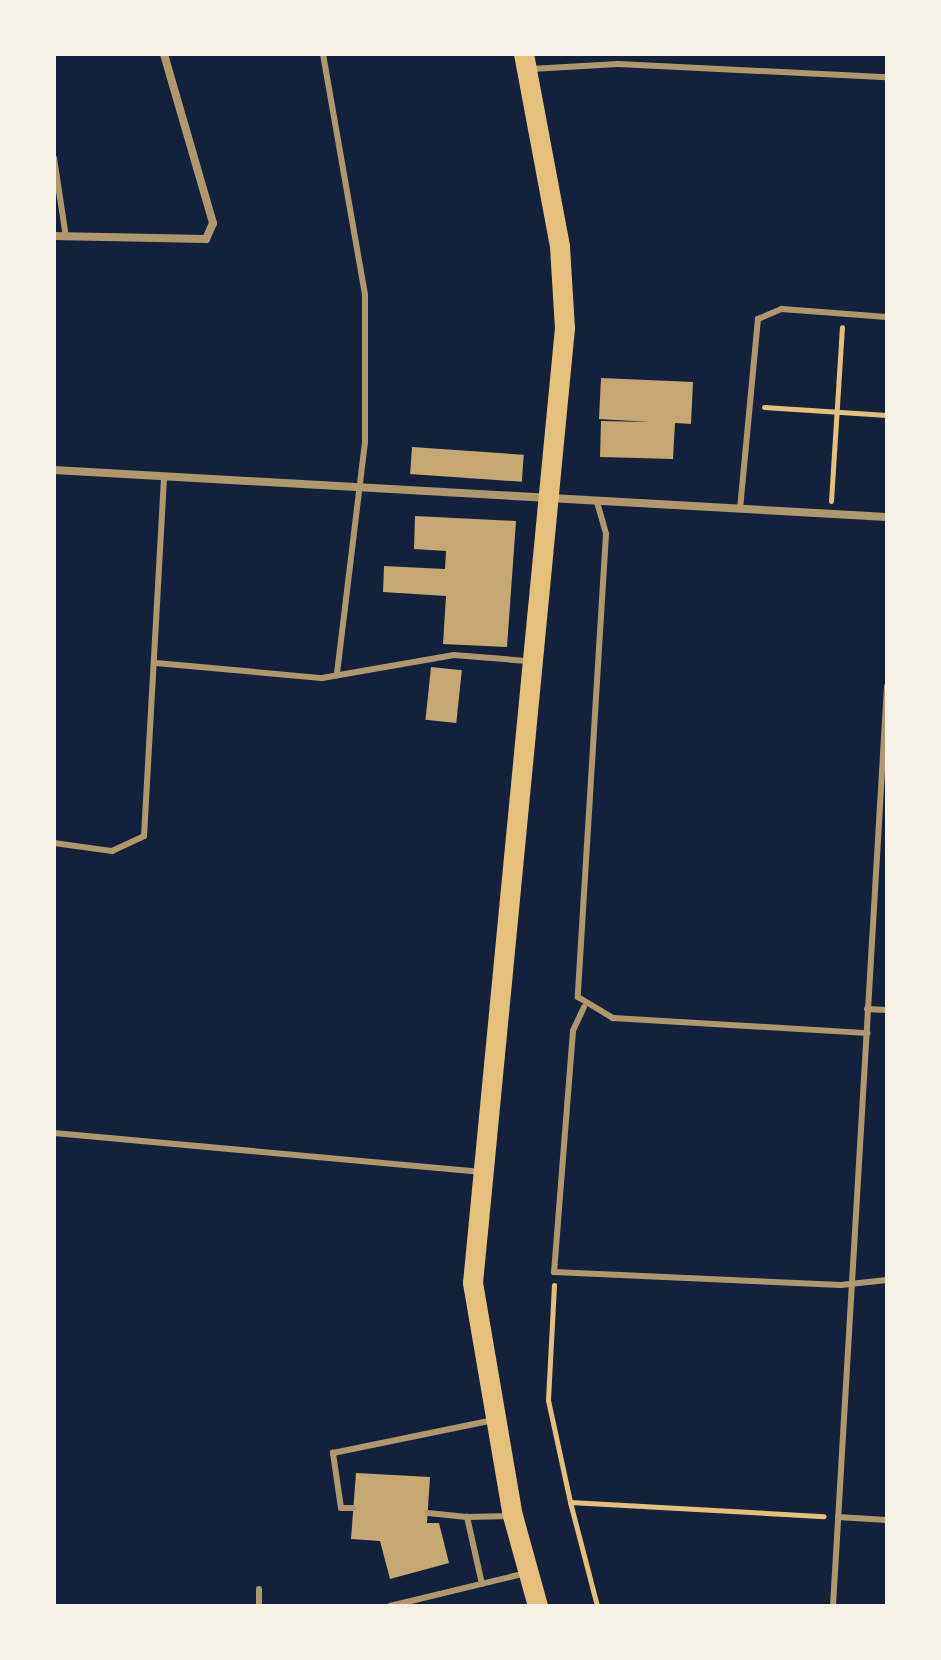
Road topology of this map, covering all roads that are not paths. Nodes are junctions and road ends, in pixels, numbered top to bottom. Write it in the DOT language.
graph roads {
  1 [pos="164,54"];
  2 [pos="323,54"];
  3 [pos="526,62"];
  4 [pos="887,77"];
  5 [pos="54,158"];
  6 [pos="54,236"];
  7 [pos="66,237"];
  8 [pos="887,317"];
  9 [pos="54,470"];
  10 [pos="164,477"];
  11 [pos="357,488"];
  12 [pos="553,500"];
  13 [pos="597,502"];
  14 [pos="740,509"];
  15 [pos="887,517"];
  16 [pos="535,662"];
  17 [pos="156,663"];
  18 [pos="337,675"];
  19 [pos="887,687"];
  20 [pos="884,779"];
  21 [pos="54,843"];
  22 [pos="584,1007"];
  23 [pos="867,1009"];
  24 [pos="887,1010"];
  25 [pos="868,1033"];
  26 [pos="54,1133"];
  27 [pos="479,1172"];
  28 [pos="887,1280"];
  29 [pos="852,1281"];
  30 [pos="494,1420"];
  31 [pos="353,1508"];
  32 [pos="428,1513"];
  33 [pos="513,1516"];
  34 [pos="467,1517"];
  35 [pos="838,1517"];
  36 [pos="887,1520"];
  37 [pos="528,1572"];
  38 [pos="482,1584"];
  39 [pos="259,1589"];
  40 [pos="259,1606"];
  41 [pos="390,1606"];
  42 [pos="538,1606"];
  43 [pos="833,1606"];
  1 -- 7 [label="street"];
  2 -- 11 [label="lane"];
  3 -- 4 [label="lane"];
  3 -- 12 [label="main road"];
  5 -- 7 [label="lane"];
  6 -- 7 [label="street"];
  8 -- 14 [label="lane"];
  9 -- 10 [label="street"];
  10 -- 11 [label="street"];
  10 -- 17 [label="lane"];
  11 -- 12 [label="street"];
  11 -- 18 [label="lane"];
  12 -- 13 [label="street"];
  12 -- 16 [label="main road"];
  13 -- 14 [label="street"];
  13 -- 22 [label="lane"];
  14 -- 15 [label="street"];
  16 -- 18 [label="lane"];
  16 -- 27 [label="main road"];
  17 -- 18 [label="lane"];
  17 -- 21 [label="lane"];
  19 -- 20 [label="lane"];
  20 -- 23 [label="lane"];
  22 -- 25 [label="lane"];
  22 -- 29 [label="lane"];
  23 -- 24 [label="lane"];
  23 -- 25 [label="lane"];
  25 -- 29 [label="lane"];
  26 -- 27 [label="lane"];
  27 -- 30 [label="main road"];
  28 -- 29 [label="lane"];
  29 -- 35 [label="lane"];
  30 -- 31 [label="lane"];
  30 -- 33 [label="main road"];
  32 -- 34 [label="lane"];
  33 -- 34 [label="lane"];
  33 -- 37 [label="main road"];
  34 -- 38 [label="lane"];
  35 -- 36 [label="lane"];
  35 -- 43 [label="lane"];
  37 -- 38 [label="lane"];
  37 -- 42 [label="main road"];
  38 -- 41 [label="lane"];
  39 -- 40 [label="lane"];
}
